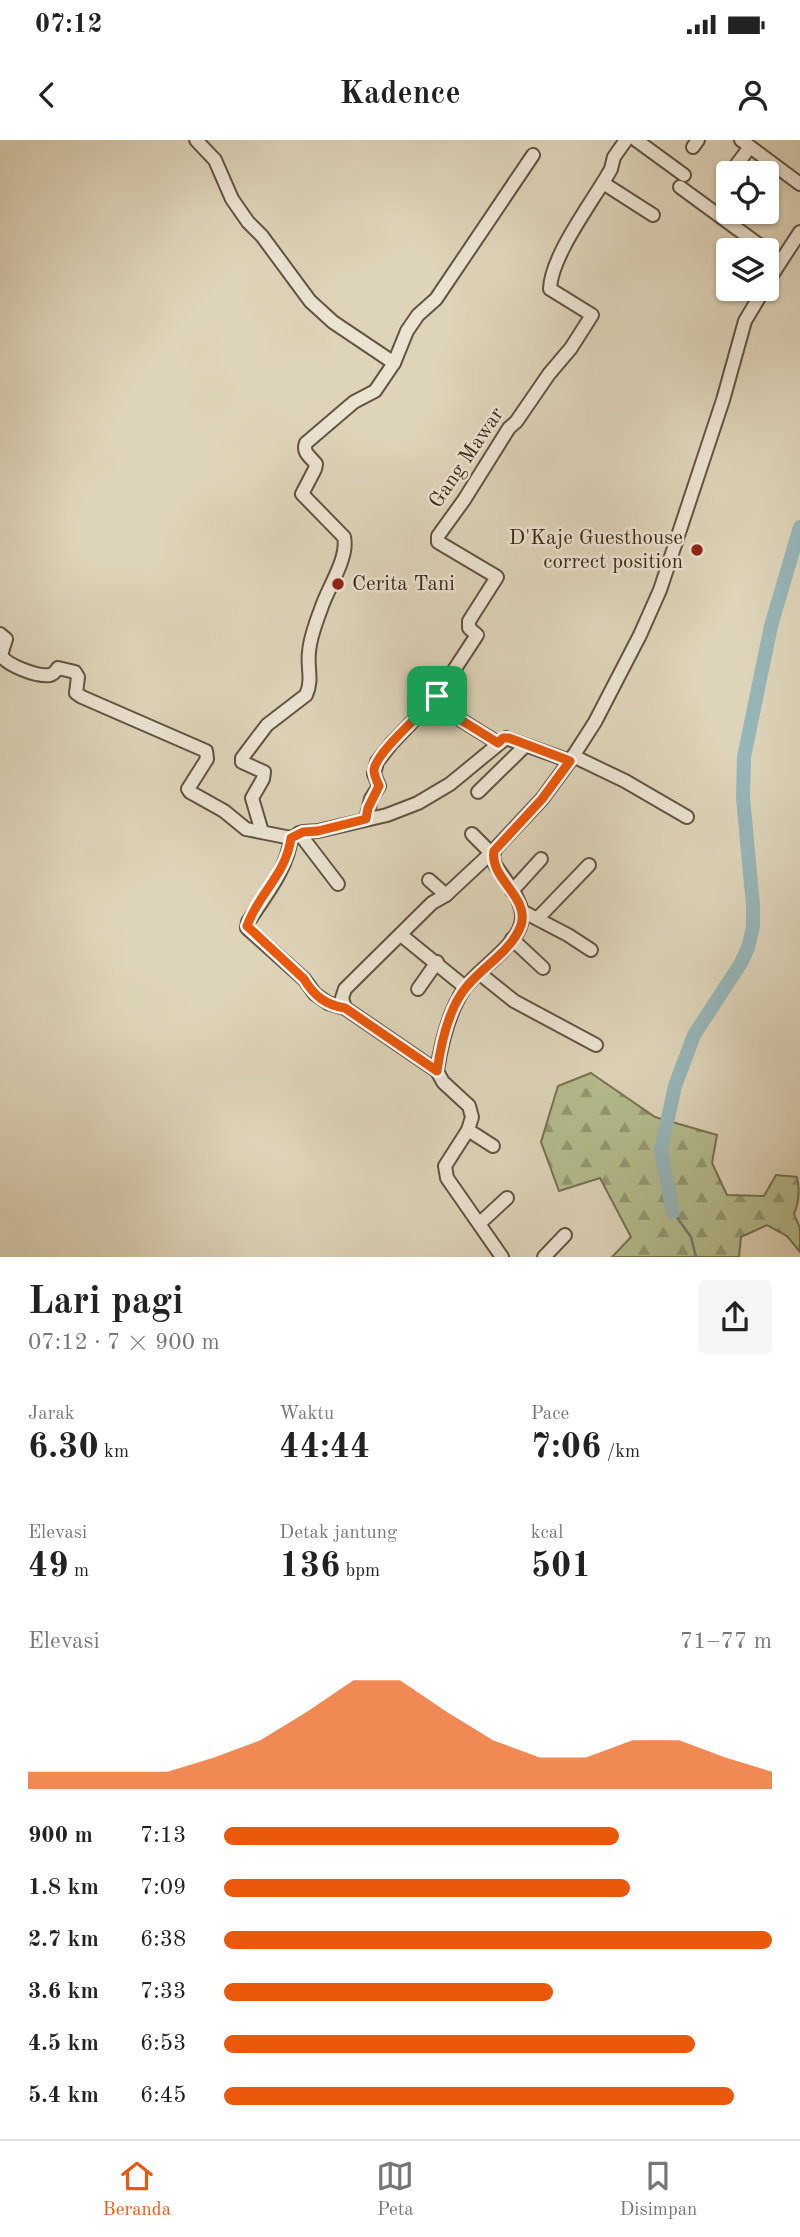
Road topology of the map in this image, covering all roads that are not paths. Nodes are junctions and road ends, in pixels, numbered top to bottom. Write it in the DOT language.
graph roads {
  1 [pos="196,140"];
  2 [pos="626,141"];
  3 [pos="746,143"];
  4 [pos="533,155"];
  5 [pos="737,161"];
  6 [pos="603,183"];
  7 [pos="800,184"];
  8 [pos="653,215"];
  9 [pos="800,232"];
  10 [pos="750,238"];
  11 [pos="781,262"];
  12 [pos="779,265"];
  13 [pos="757,301"];
  14 [pos="394,363"];
  15 [pos="0,634"];
  16 [pos="437,696"];
  17 [pos="498,743"];
  18 [pos="525,746"];
  19 [pos="572,758"];
  20 [pos="478,792"];
  21 [pos="687,817"];
  22 [pos="366,819"];
  23 [pos="262,832"];
  24 [pos="472,834"];
  25 [pos="295,836"];
  26 [pos="492,854"];
  27 [pos="541,859"];
  28 [pos="589,865"];
  29 [pos="429,880"];
  30 [pos="338,884"];
  31 [pos="512,891"];
  32 [pos="446,895"];
  33 [pos="522,911"];
  34 [pos="538,918"];
  35 [pos="401,935"];
  36 [pos="512,939"];
  37 [pos="591,950"];
  38 [pos="437,962"];
  39 [pos="543,968"];
  40 [pos="479,973"];
  41 [pos="465,987"];
  42 [pos="418,989"];
  43 [pos="345,1008"];
  44 [pos="596,1045"];
  45 [pos="437,1071"];
  46 [pos="468,1130"];
  47 [pos="493,1146"];
  48 [pos="507,1198"];
  49 [pos="480,1223"];
  50 [pos="565,1235"];
  51 [pos="502,1257"];
  52 [pos="544,1257"];
  1 -- 14 [label="street"];
  2 -- 6 [label="street, Gang Mawar"];
  2 -- 10 [label="street"];
  3 -- 5 [label="street"];
  3 -- 7 [label="street"];
  4 -- 14 [label="street"];
  6 -- 8 [label="street"];
  6 -- 16 [label="street, Gang Mawar"];
  9 -- 11 [label="street"];
  11 -- 12 [label="street"];
  13 -- 19 [label="street"];
  14 -- 23 [label="street"];
  15 -- 23 [label="street"];
  16 -- 17 [label="street"];
  16 -- 22 [label="street, Gang Mawar"];
  17 -- 18 [label="street"];
  17 -- 22 [label="street"];
  18 -- 19 [label="street"];
  18 -- 20 [label="street"];
  19 -- 21 [label="street"];
  19 -- 26 [label="street"];
  22 -- 25 [label="street"];
  23 -- 25 [label="street"];
  24 -- 26 [label="street"];
  25 -- 30 [label="street"];
  25 -- 43 [label="street"];
  26 -- 31 [label="street"];
  26 -- 32 [label="street"];
  27 -- 31 [label="street"];
  28 -- 34 [label="street"];
  29 -- 32 [label="street"];
  31 -- 33 [label="street"];
  32 -- 35 [label="street"];
  33 -- 34 [label="street"];
  33 -- 36 [label="street"];
  34 -- 37 [label="street"];
  35 -- 38 [label="street"];
  35 -- 43 [label="street"];
  36 -- 39 [label="street"];
  36 -- 40 [label="street"];
  38 -- 41 [label="street"];
  38 -- 42 [label="street"];
  40 -- 41 [label="street"];
  40 -- 44 [label="street"];
  41 -- 45 [label="street"];
  43 -- 45 [label="street"];
  45 -- 46 [label="street"];
  46 -- 47 [label="street"];
  46 -- 49 [label="street"];
  48 -- 49 [label="street"];
  49 -- 51 [label="street"];
  50 -- 52 [label="street"];
}
